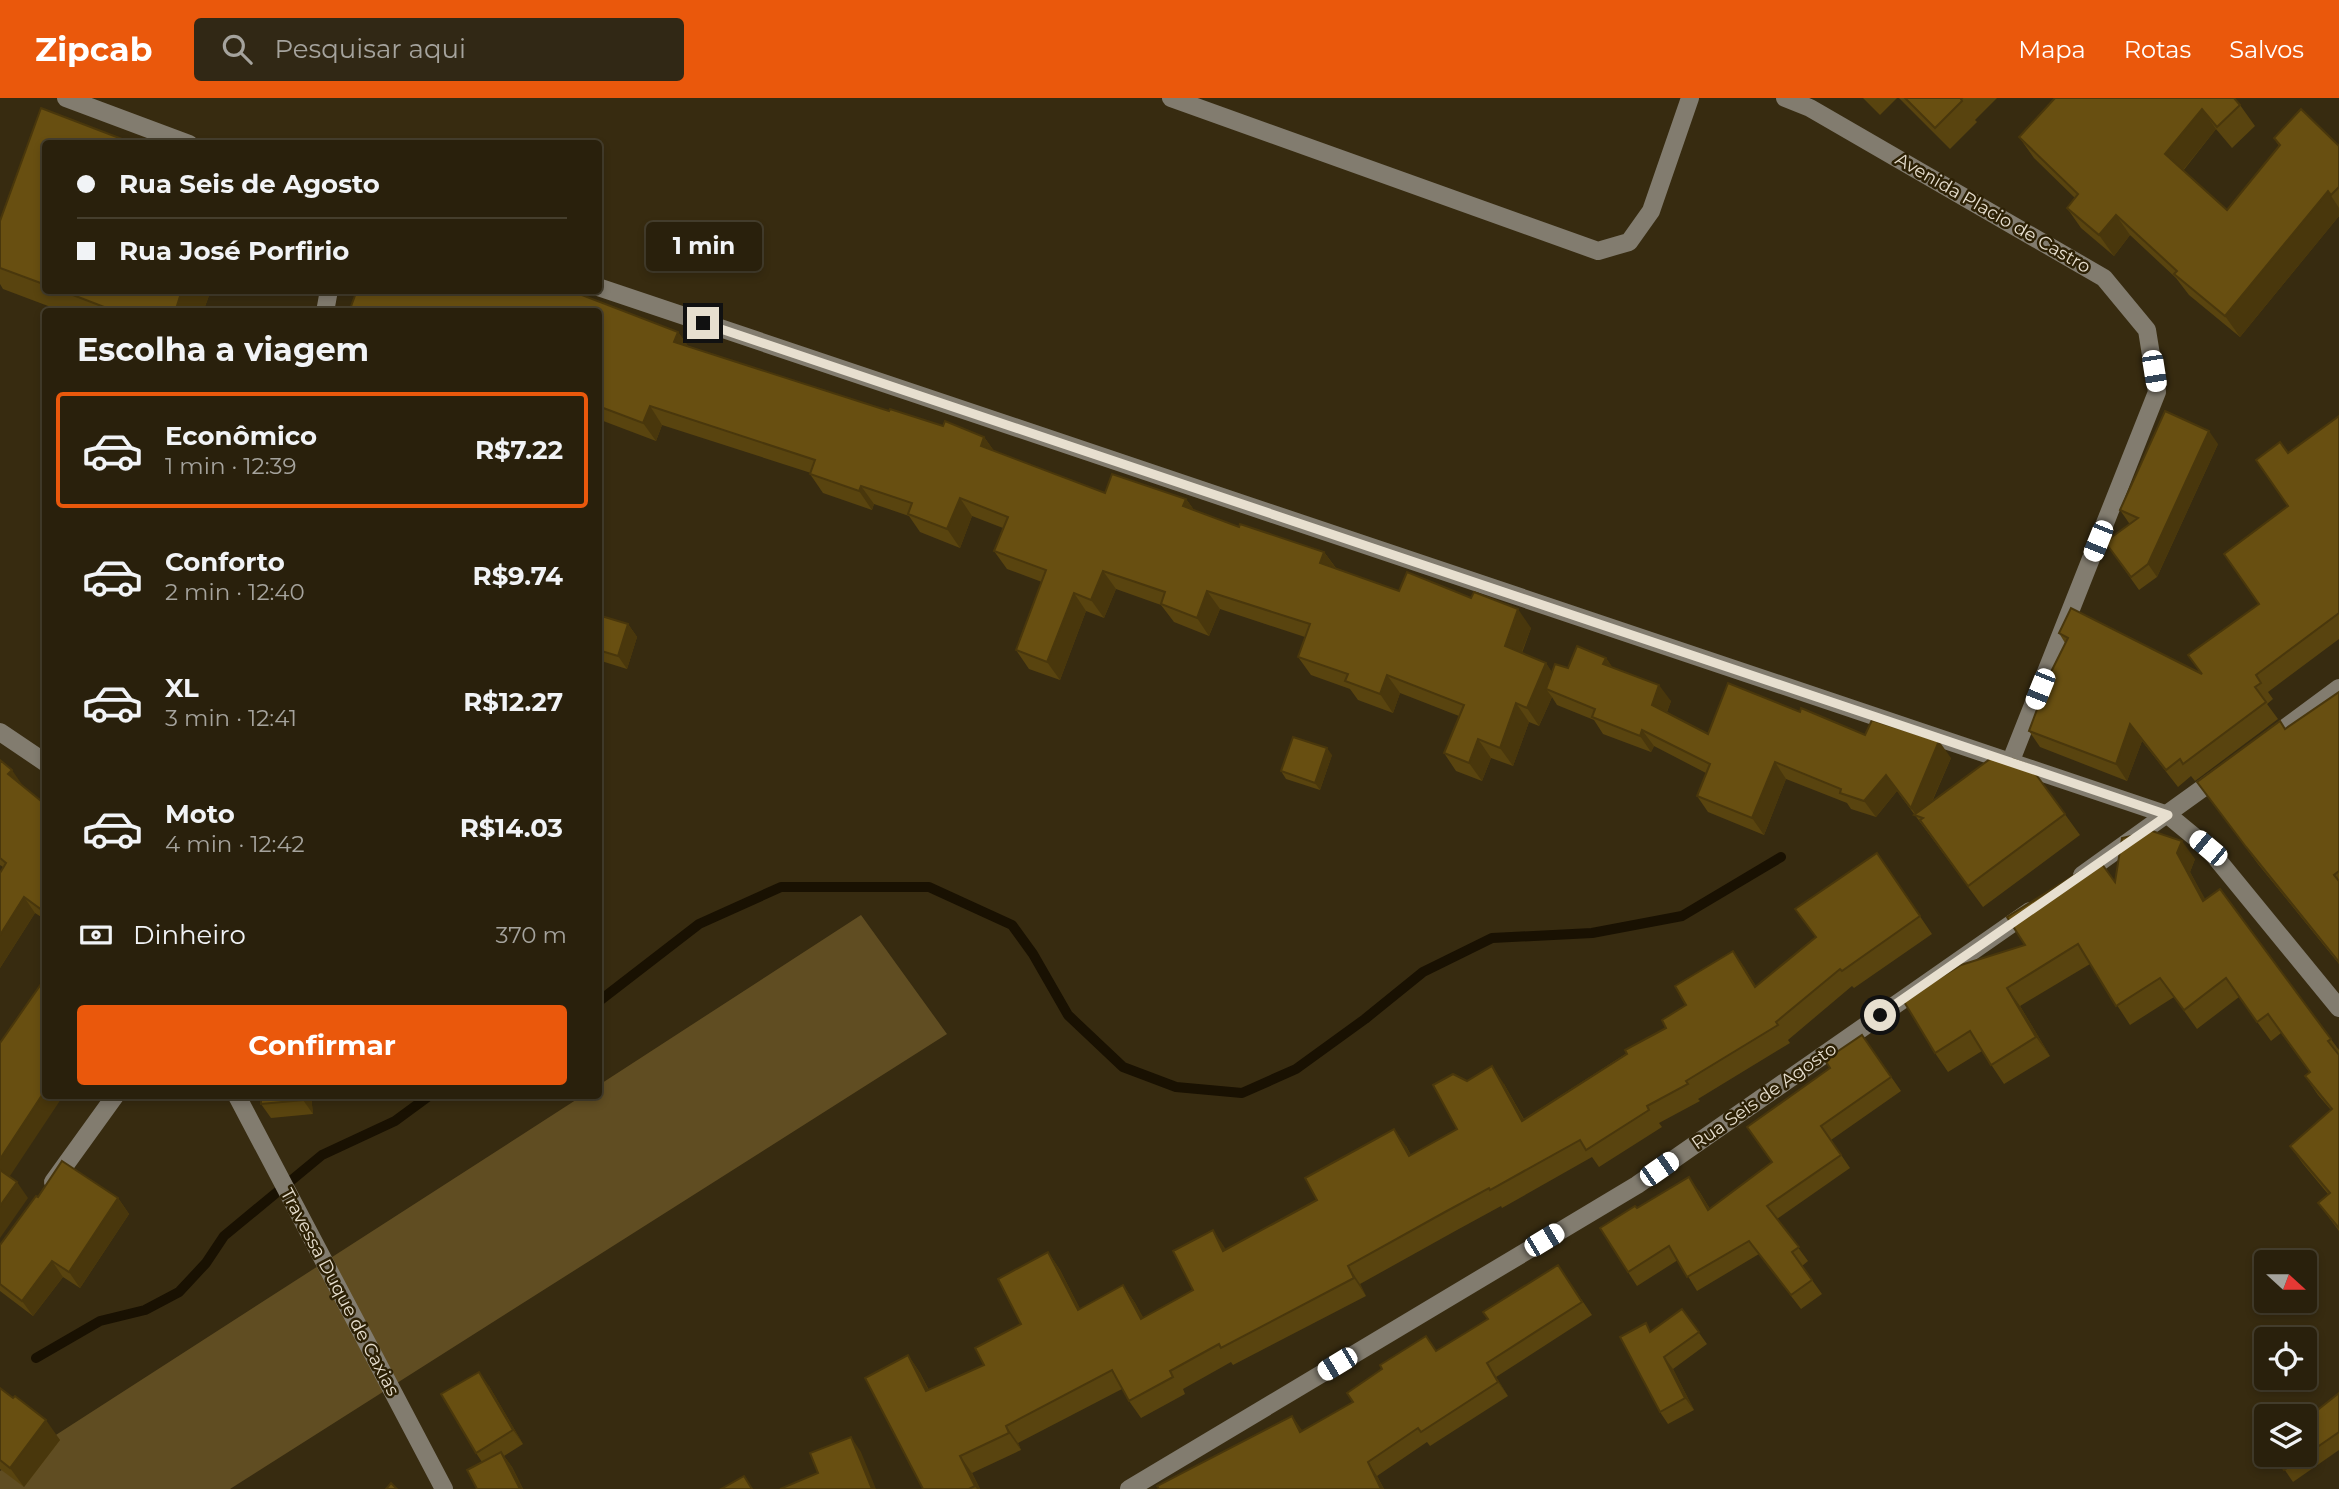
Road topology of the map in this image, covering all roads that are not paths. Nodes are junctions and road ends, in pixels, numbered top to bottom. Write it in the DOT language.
graph roads {
  1 [pos="66,98"];
  2 [pos="1171,98"];
  3 [pos="1690,98"];
  4 [pos="1785,98"];
  5 [pos="1814,103"];
  6 [pos="177,140"];
  7 [pos="602,288"];
  8 [pos="2339,688"];
  9 [pos="0,732"];
  10 [pos="2253,751"];
  11 [pos="42,760"];
  12 [pos="2010,763"];
  13 [pos="2232,767"];
  14 [pos="2168,815"];
  15 [pos="2066,886"];
  16 [pos="2043,901"];
  17 [pos="2339,1008"];
  18 [pos="113,1099"];
  19 [pos="239,1099"];
  20 [pos="46,1192"];
  21 [pos="444,1489"];
  22 [pos="1129,1489"];
  1 -- 6 [label="street"];
  2 -- 3 [label="street"];
  4 -- 5 [label="street, Avenida Placio de Castro"];
  5 -- 12 [label="street, Avenida Placio de Castro"];
  7 -- 12 [label="street"];
  8 -- 10 [label="street"];
  9 -- 11 [label="street"];
  12 -- 14 [label="street"];
  13 -- 14 [label="street"];
  14 -- 15 [label="street"];
  14 -- 17 [label="street"];
  16 -- 22 [label="street, Rua Seis de Agosto"];
  18 -- 20 [label="street"];
  19 -- 21 [label="street, Travessa Duque de Caxias"];
}
